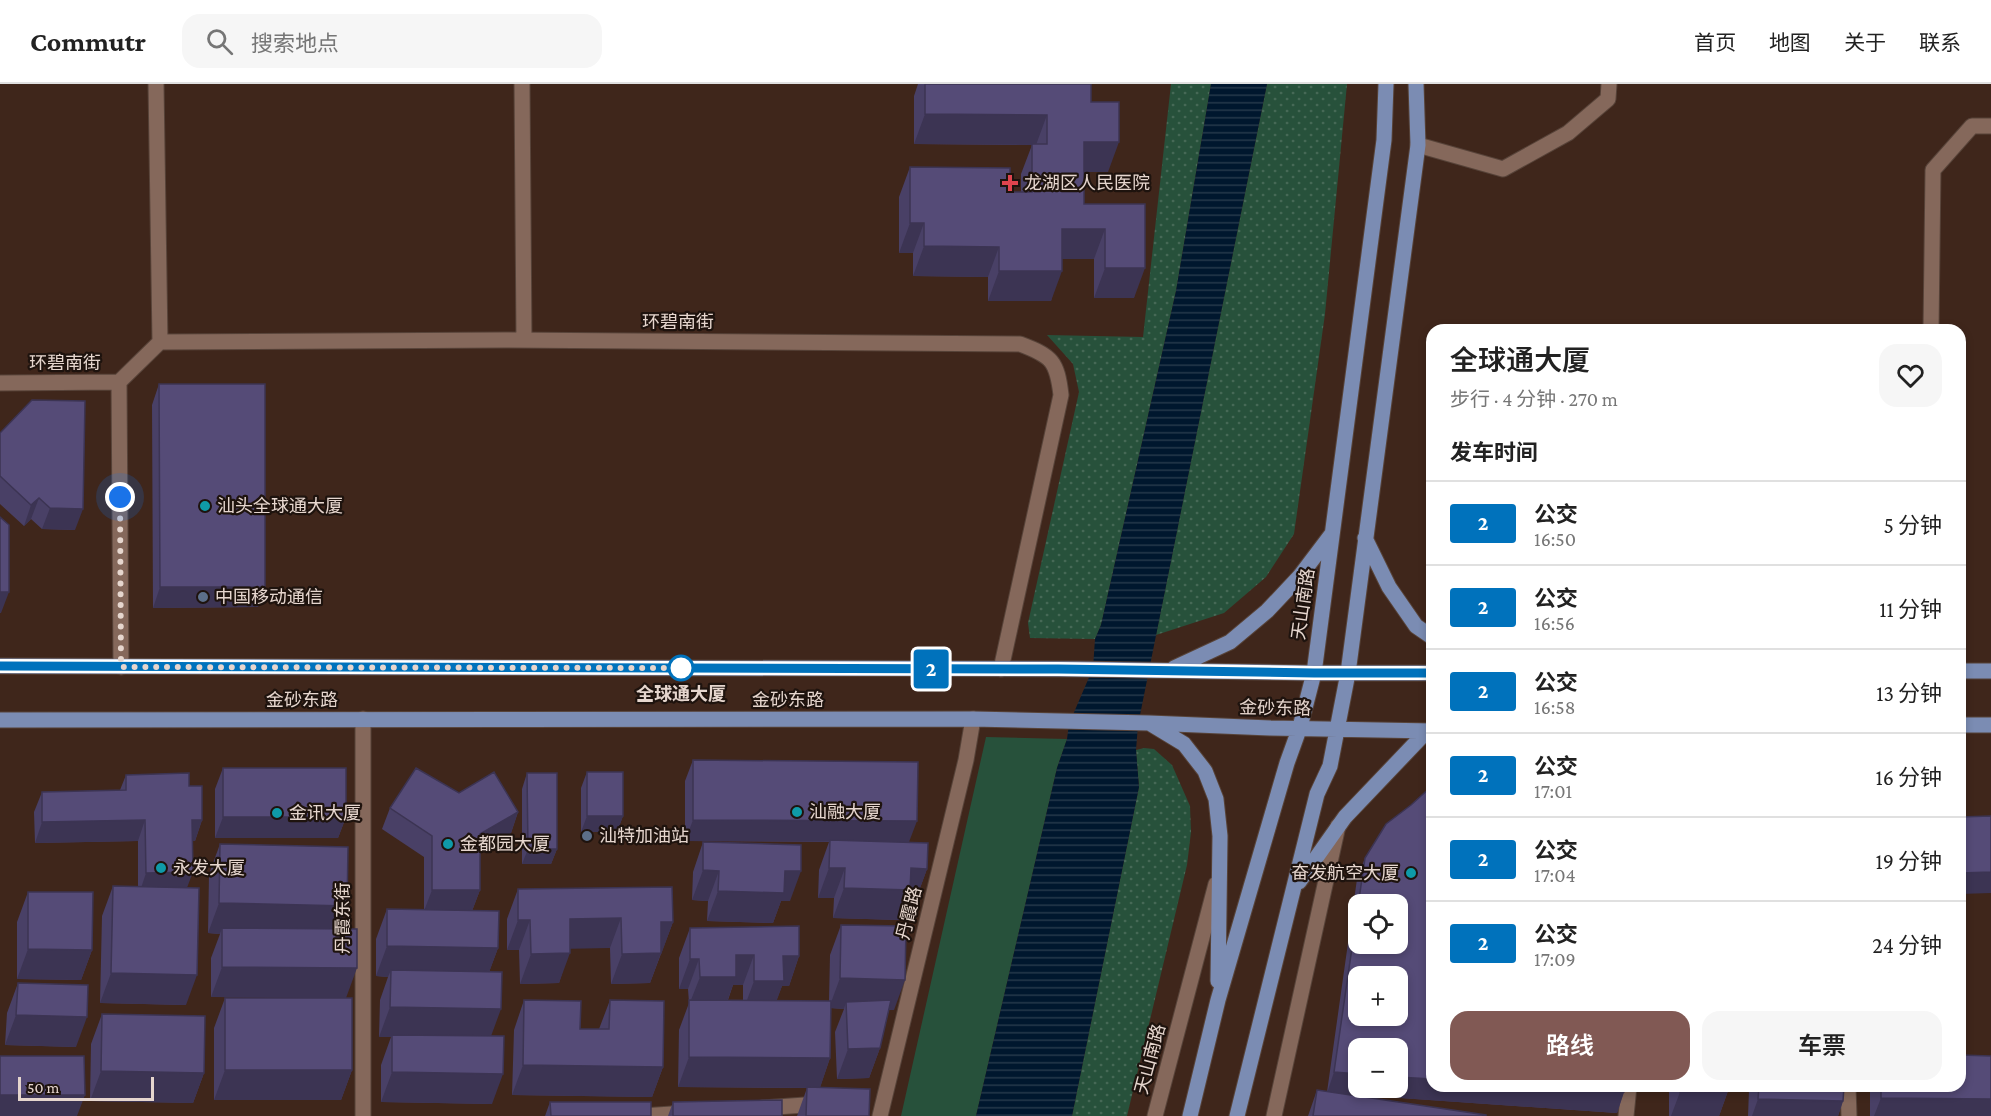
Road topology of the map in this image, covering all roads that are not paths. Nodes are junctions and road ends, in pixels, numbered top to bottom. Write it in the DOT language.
graph roads {
  1 [pos="156,84"];
  2 [pos="522,84"];
  3 [pos="1386,84"];
  4 [pos="1416,84"];
  5 [pos="1610,84"];
  6 [pos="1991,126"];
  7 [pos="1418,145"];
  8 [pos="1931,324"];
  9 [pos="524,340"];
  10 [pos="160,342"];
  11 [pos="119,382"];
  12 [pos="0,383"];
  13 [pos="1333,532"];
  14 [pos="1365,538"];
  15 [pos="1426,633"];
  16 [pos="0,666"];
  17 [pos="121,667"];
  18 [pos="1001,669"];
  19 [pos="1163,670"];
  20 [pos="1991,670"];
  21 [pos="1966,671"];
  22 [pos="1314,673"];
  23 [pos="1348,673"];
  24 [pos="1426,673"];
  25 [pos="363,719"];
  26 [pos="973,719"];
  27 [pos="0,720"];
  28 [pos="1149,723"];
  29 [pos="1966,725"];
  30 [pos="1991,725"];
  31 [pos="1300,728"];
  32 [pos="1338,730"];
  33 [pos="1426,731"];
  34 [pos="1426,735"];
  35 [pos="1338,826"];
  36 [pos="1220,872"];
  37 [pos="1293,889"];
  38 [pos="1218,1000"];
  39 [pos="1628,1092"];
  40 [pos="1848,1092"];
  41 [pos="838,1103"];
  42 [pos="746,1109"];
  43 [pos="700,1112"];
  44 [pos="363,1116"];
  45 [pos="642,1116"];
  46 [pos="880,1116"];
  47 [pos="1155,1116"];
  48 [pos="1190,1116"];
  49 [pos="1237,1116"];
  50 [pos="1274,1116"];
  51 [pos="1626,1116"];
  52 [pos="1849,1116"];
  1 -- 10 [label="street"];
  2 -- 9 [label="street"];
  3 -- 13 [label="main road, 天山南路"];
  4 -- 7 [label="main road"];
  5 -- 7 [label="street"];
  6 -- 8 [label="street"];
  7 -- 14 [label="main road"];
  9 -- 10 [label="street, 环碧南街"];
  9 -- 18 [label="street, 环碧南街"];
  10 -- 11 [label="street, 环碧南街"];
  11 -- 12 [label="street, 环碧南街"];
  11 -- 17 [label="street"];
  13 -- 19 [label="main road"];
  13 -- 22 [label="main road, 天山南路"];
  14 -- 15 [label="main road"];
  14 -- 23 [label="main road"];
  16 -- 17 [label="main road, 金砂东路"];
  17 -- 18 [label="main road, 金砂东路"];
  18 -- 19 [label="main road, 金砂东路"];
  19 -- 22 [label="main road, 金砂东路"];
  20 -- 21 [label="main road"];
  22 -- 23 [label="main road, 金砂东路"];
  22 -- 31 [label="main road, 天山南路"];
  23 -- 24 [label="main road, 金砂东路"];
  23 -- 32 [label="main road"];
  25 -- 26 [label="main road, 金砂东路"];
  25 -- 27 [label="main road, 金砂东路"];
  25 -- 44 [label="street, 丹霞东街"];
  26 -- 28 [label="main road, 金砂东路"];
  26 -- 46 [label="street, 丹霞路"];
  28 -- 31 [label="main road, 金砂东路"];
  28 -- 36 [label="main road"];
  29 -- 30 [label="main road"];
  31 -- 32 [label="main road, 金砂东路"];
  31 -- 38 [label="main road, 天山南路"];
  32 -- 33 [label="main road, 金砂东路"];
  32 -- 37 [label="main road"];
  34 -- 35 [label="main road"];
  35 -- 37 [label="main road"];
  35 -- 50 [label="street"];
  36 -- 38 [label="main road"];
  36 -- 47 [label="street, 天山南路"];
  37 -- 49 [label="main road"];
  38 -- 48 [label="main road, 天山南路"];
  39 -- 51 [label="street"];
  40 -- 52 [label="street"];
  41 -- 42 [label="street"];
  43 -- 45 [label="street"];
}
